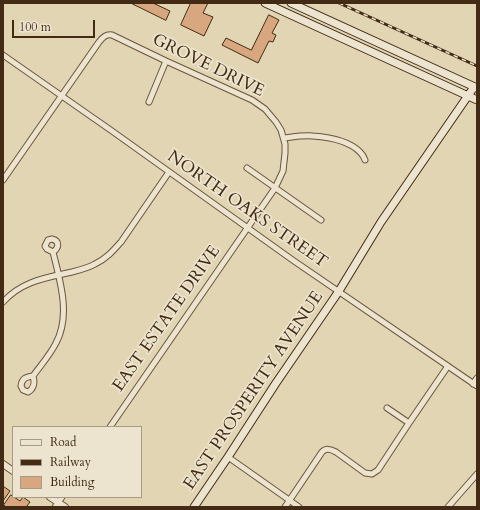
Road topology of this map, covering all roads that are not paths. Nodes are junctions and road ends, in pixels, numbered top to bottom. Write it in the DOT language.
graph roads {
  1 [pos="265,3"];
  2 [pos="291,3"];
  3 [pos="3,55"];
  4 [pos="166,61"];
  5 [pos="476,86"];
  6 [pos="61,96"];
  7 [pos="468,96"];
  8 [pos="477,100"];
  9 [pos="149,102"];
  10 [pos="284,138"];
  11 [pos="365,160"];
  12 [pos="247,168"];
  13 [pos="169,172"];
  14 [pos="3,180"];
  15 [pos="275,188"];
  16 [pos="321,220"];
  17 [pos="248,228"];
  18 [pos="53,252"];
  19 [pos="58,275"];
  20 [pos="339,291"];
  21 [pos="3,302"];
  22 [pos="448,366"];
  23 [pos="33,376"];
  24 [pos="477,378"];
  25 [pos="475,385"];
  26 [pos="387,408"];
  27 [pos="409,423"];
  28 [pos="111,426"];
  29 [pos="228,458"];
  30 [pos="3,464"];
  31 [pos="12,470"];
  32 [pos="477,475"];
  33 [pos="289,501"];
  34 [pos="58,502"];
  35 [pos="65,507"];
  36 [pos="194,507"];
  37 [pos="285,507"];
  38 [pos="299,507"];
  39 [pos="448,507"];
  1 -- 7 [label="main road"];
  2 -- 5 [label="main road"];
  3 -- 6 [label="street, NORTH OAKS STREET"];
  4 -- 6 [label="street, GROVE DRIVE"];
  4 -- 9 [label="street"];
  4 -- 10 [label="street, GROVE DRIVE"];
  5 -- 7 [label="main road, EAST PROSPERITY AVENUE"];
  6 -- 13 [label="street, NORTH OAKS STREET"];
  6 -- 14 [label="street"];
  7 -- 8 [label="main road"];
  7 -- 20 [label="main road, EAST PROSPERITY AVENUE"];
  10 -- 11 [label="street"];
  10 -- 15 [label="street, GROVE DRIVE"];
  12 -- 15 [label="street"];
  13 -- 17 [label="street, NORTH OAKS STREET"];
  13 -- 19 [label="street"];
  15 -- 16 [label="street"];
  15 -- 17 [label="street, GROVE DRIVE"];
  17 -- 20 [label="street, NORTH OAKS STREET"];
  17 -- 28 [label="street, EAST ESTATE DRIVE"];
  18 -- 19 [label="street"];
  19 -- 21 [label="street"];
  19 -- 23 [label="street"];
  20 -- 22 [label="street, NORTH OAKS STREET"];
  20 -- 29 [label="main road, EAST PROSPERITY AVENUE"];
  22 -- 25 [label="street, NORTH OAKS STREET"];
  22 -- 27 [label="street"];
  24 -- 25 [label="street"];
  26 -- 27 [label="street"];
  27 -- 33 [label="street"];
  29 -- 33 [label="street"];
  29 -- 36 [label="main road, EAST PROSPERITY AVENUE"];
  30 -- 31 [label="street"];
  32 -- 39 [label="street"];
  33 -- 37 [label="street"];
  33 -- 38 [label="street"];
  34 -- 35 [label="street"];
}
